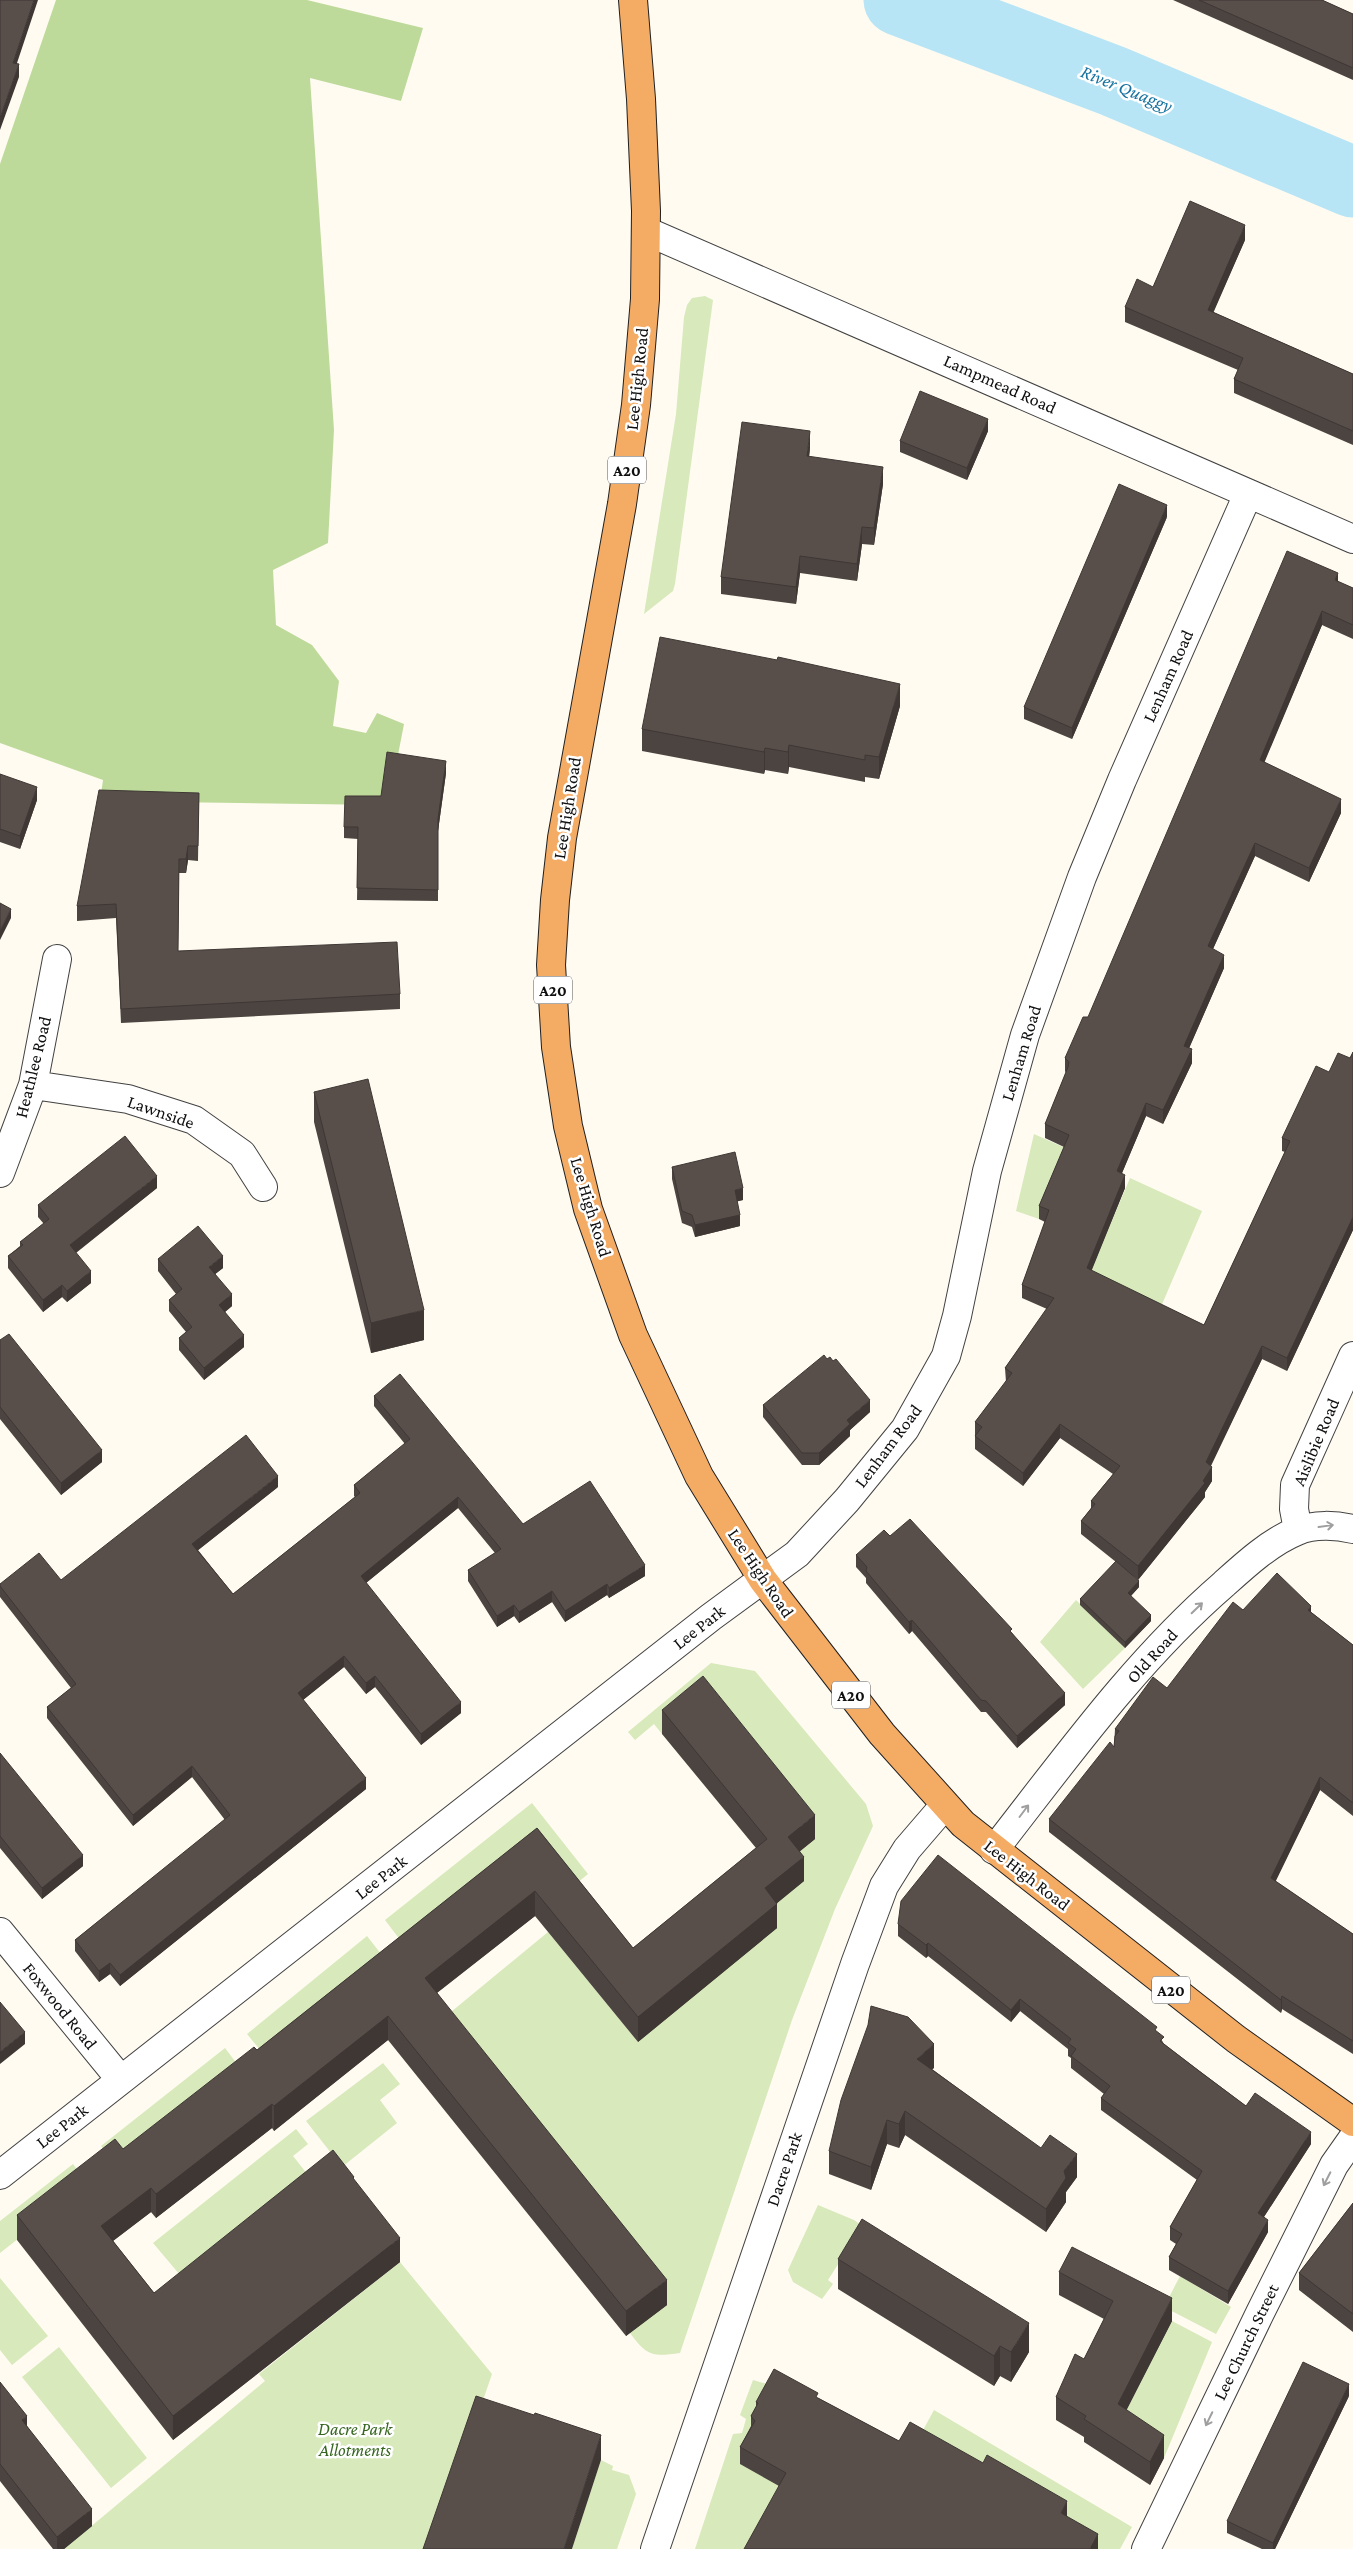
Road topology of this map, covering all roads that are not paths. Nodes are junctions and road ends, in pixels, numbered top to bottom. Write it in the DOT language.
graph roads {
  1 [pos="633,0"];
  2 [pos="646,231"];
  3 [pos="1248,494"];
  4 [pos="1353,539"];
  5 [pos="58,959"];
  6 [pos="33,1085"];
  7 [pos="0,1173"];
  8 [pos="263,1187"];
  9 [pos="1353,1356"];
  10 [pos="1353,1529"];
  11 [pos="1298,1530"];
  12 [pos="763,1580"];
  13 [pos="944,1806"];
  14 [pos="994,1850"];
  15 [pos="0,1932"];
  16 [pos="120,2080"];
  17 [pos="1353,2122"];
  18 [pos="1353,2138"];
  19 [pos="0,2175"];
  20 [pos="655,2549"];
  21 [pos="1146,2549"];
  1 -- 2 [label="highway, Lee High Road / A20"];
  2 -- 3 [label="street, Lampmead Road"];
  2 -- 12 [label="highway, Lee High Road / A20"];
  3 -- 4 [label="street, Lampmead Road"];
  3 -- 12 [label="street, Lenham Road"];
  5 -- 6 [label="street, Heathlee Road"];
  6 -- 7 [label="street, Heathlee Road"];
  6 -- 8 [label="street, Lawnside"];
  9 -- 11 [label="street, Aislibie Road"];
  11 -- 10 [label="street, Old Road, one-way"];
  14 -- 11 [label="street, Old Road, one-way"];
  12 -- 13 [label="highway, Lee High Road / A20"];
  12 -- 16 [label="street, Lee Park"];
  13 -- 14 [label="highway, Lee High Road / A20"];
  13 -- 20 [label="street, Dacre Park"];
  14 -- 17 [label="highway, Lee High Road / A20"];
  15 -- 16 [label="street, Foxwood Road"];
  16 -- 19 [label="street, Lee Park"];
  18 -- 21 [label="street, Lee Church Street, one-way"];
}
